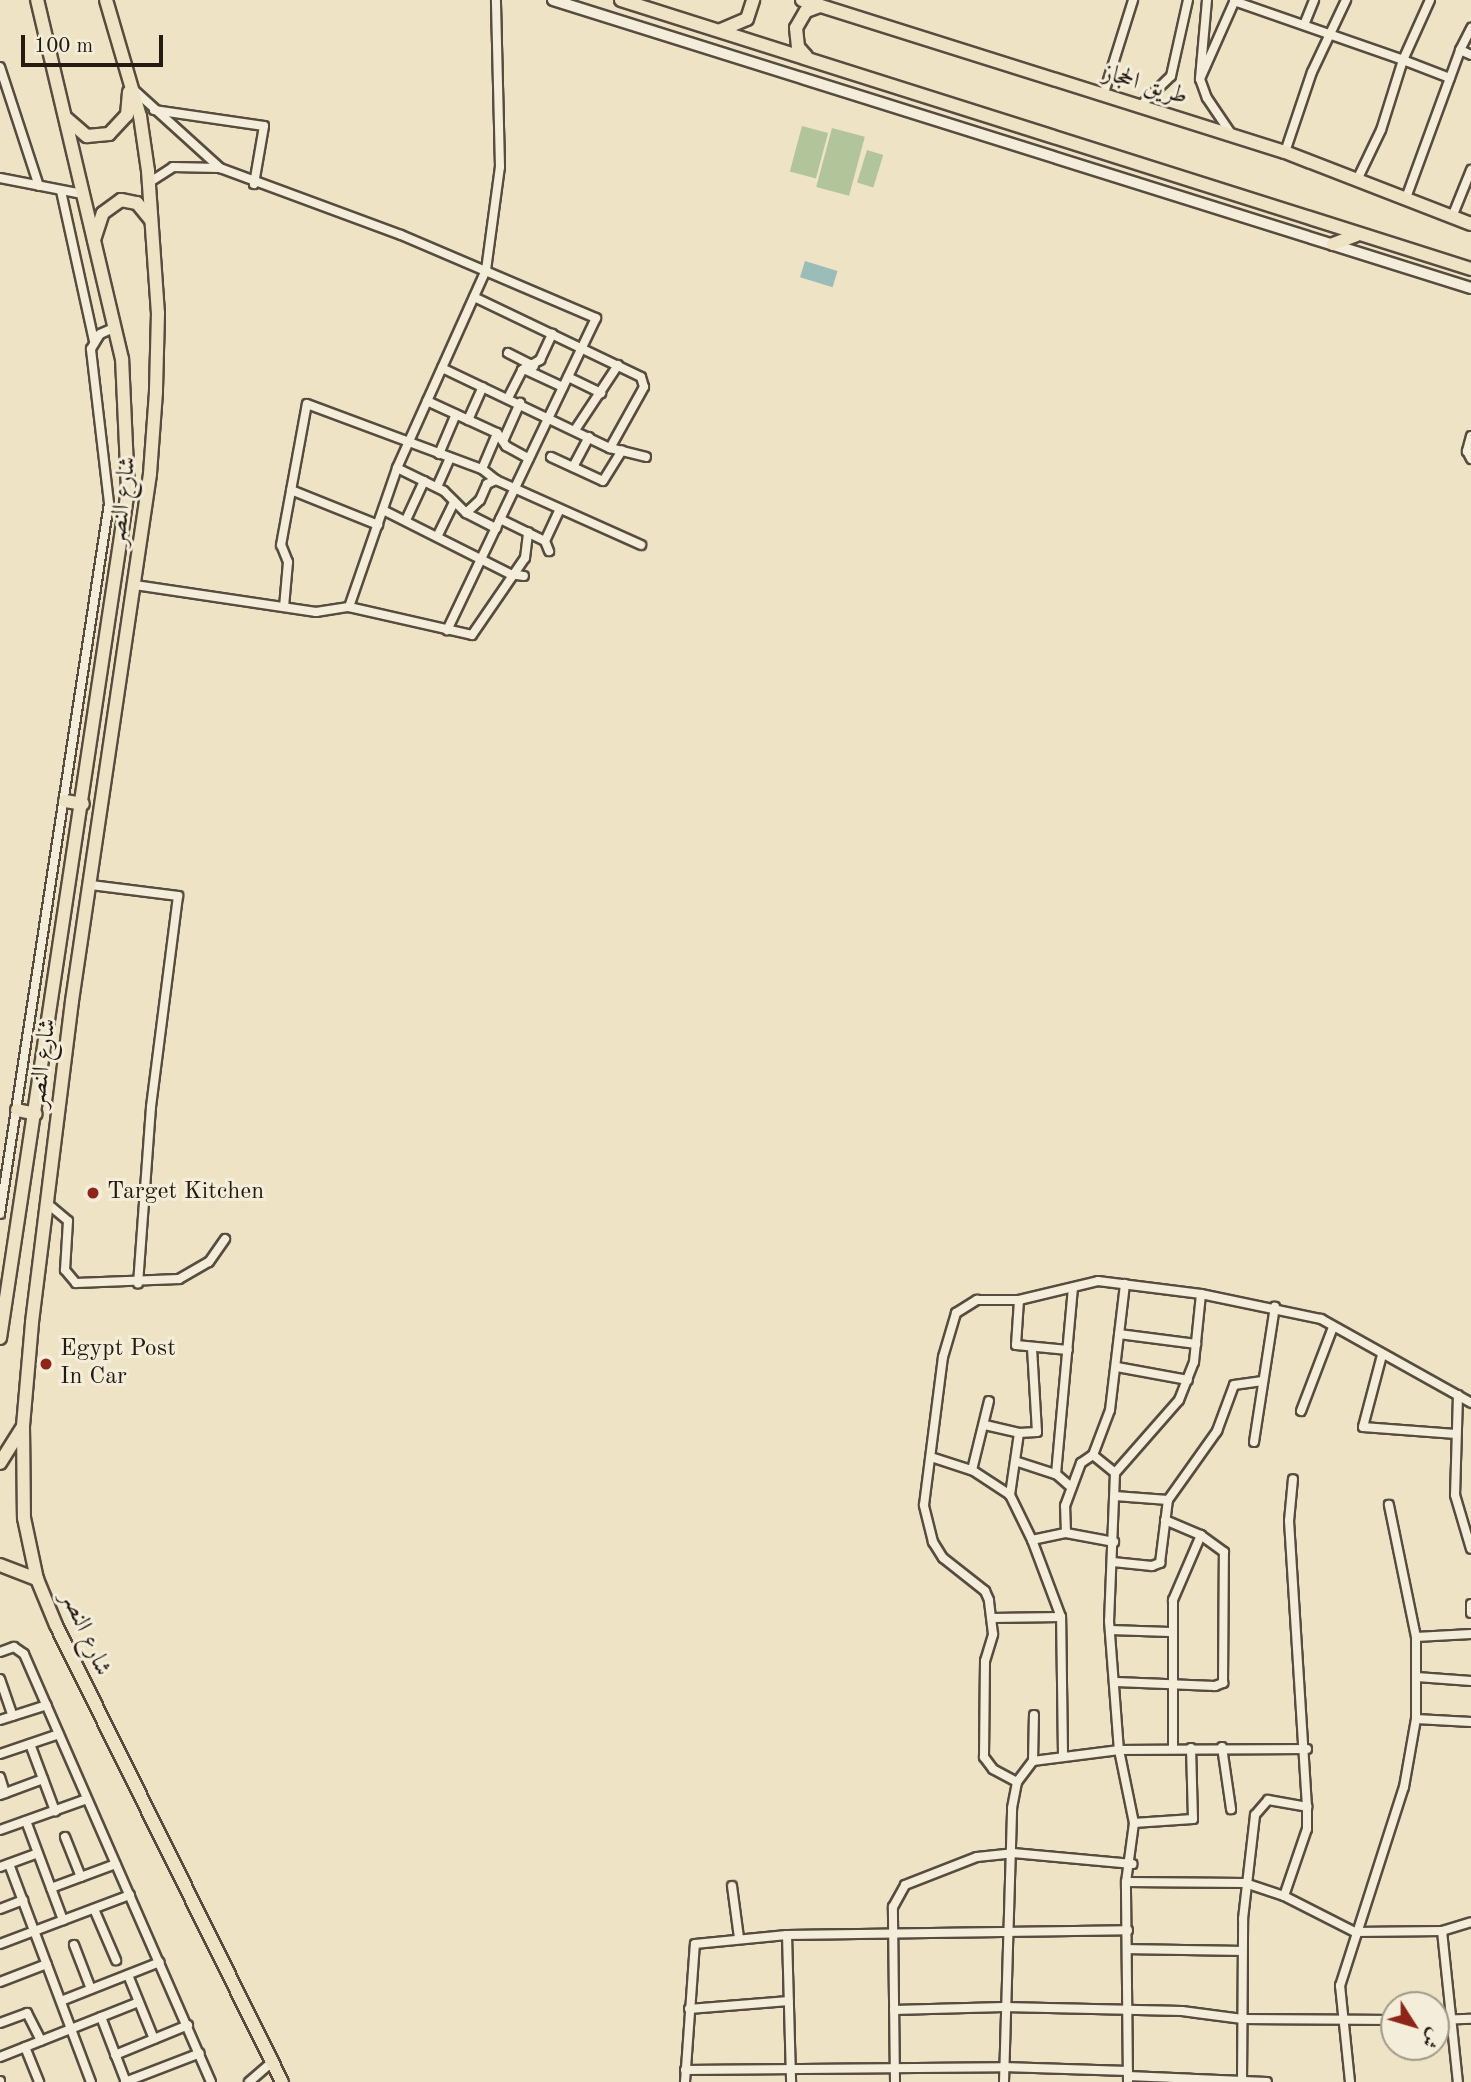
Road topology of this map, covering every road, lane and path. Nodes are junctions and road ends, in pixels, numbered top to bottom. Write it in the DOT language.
graph roads {
  1 [pos="37,0"];
  2 [pos="106,0"];
  3 [pos="496,0"];
  4 [pos="553,0"];
  5 [pos="621,0"];
  6 [pos="753,0"];
  7 [pos="802,0"];
  8 [pos="1133,0"];
  9 [pos="1188,0"];
  10 [pos="1208,0"];
  11 [pos="1235,0"];
  12 [pos="1314,0"];
  13 [pos="1346,0"];
  14 [pos="1430,0"];
  15 [pos="825,4"];
  16 [pos="1304,26"];
  17 [pos="1471,29"];
  18 [pos="720,30"];
  19 [pos="1326,37"];
  20 [pos="1460,50"];
  21 [pos="1471,55"];
  22 [pos="806,56"];
  23 [pos="1403,60"];
  24 [pos="0,67"];
  25 [pos="1450,78"];
  26 [pos="1200,79"];
  27 [pos="130,82"];
  28 [pos="1103,96"];
  29 [pos="1140,106"];
  30 [pos="61,108"];
  31 [pos="154,110"];
  32 [pos="1232,135"];
  33 [pos="1285,152"];
  34 [pos="220,169"];
  35 [pos="1471,170"];
  36 [pos="0,178"];
  37 [pos="1358,178"];
  38 [pos="149,182"];
  39 [pos="254,184"];
  40 [pos="39,186"];
  41 [pos="61,191"];
  42 [pos="82,194"];
  43 [pos="1406,198"];
  44 [pos="1452,217"];
  45 [pos="153,223"];
  46 [pos="1471,224"];
  47 [pos="1356,234"];
  48 [pos="93,241"];
  49 [pos="1333,244"];
  50 [pos="1471,269"];
  51 [pos="486,270"];
  52 [pos="1471,288"];
  53 [pos="474,297"];
  54 [pos="116,327"];
  55 [pos="552,334"];
  56 [pos="94,341"];
  57 [pos="582,348"];
  58 [pos="508,353"];
  59 [pos="618,365"];
  60 [pos="534,366"];
  61 [pos="442,369"];
  62 [pos="524,369"];
  63 [pos="568,377"];
  64 [pos="483,387"];
  65 [pos="563,387"];
  66 [pos="601,393"];
  67 [pos="508,398"];
  68 [pos="427,401"];
  69 [pos="520,403"];
  70 [pos="456,414"];
  71 [pos="549,416"];
  72 [pos="468,420"];
  73 [pos="575,429"];
  74 [pos="496,433"];
  75 [pos="1471,436"];
  76 [pos="589,437"];
  77 [pos="503,441"];
  78 [pos="408,443"];
  79 [pos="610,448"];
  80 [pos="622,450"];
  81 [pos="439,454"];
  82 [pos="551,457"];
  83 [pos="646,457"];
  84 [pos="450,458"];
  85 [pos="529,459"];
  86 [pos="1471,459"];
  87 [pos="573,467"];
  88 [pos="397,468"];
  89 [pos="482,470"];
  90 [pos="496,480"];
  91 [pos="424,481"];
  92 [pos="516,486"];
  93 [pos="437,487"];
  94 [pos="291,489"];
  95 [pos="454,502"];
  96 [pos="560,509"];
  97 [pos="383,510"];
  98 [pos="466,513"];
  99 [pos="500,519"];
  100 [pos="406,520"];
  101 [pos="378,525"];
  102 [pos="496,528"];
  103 [pos="528,533"];
  104 [pos="438,535"];
  105 [pos="545,541"];
  106 [pos="641,545"];
  107 [pos="549,551"];
  108 [pos="482,556"];
  109 [pos="510,574"];
  110 [pos="524,576"];
  111 [pos="135,585"];
  112 [pos="284,607"];
  113 [pos="349,607"];
  114 [pos="447,630"];
  115 [pos="65,801"];
  116 [pos="83,804"];
  117 [pos="91,885"];
  118 [pos="17,1110"];
  119 [pos="36,1114"];
  120 [pos="48,1204"];
  121 [pos="0,1214"];
  122 [pos="225,1240"];
  123 [pos="138,1284"];
  124 [pos="1125,1284"];
  125 [pos="1073,1287"];
  126 [pos="1201,1294"];
  127 [pos="1019,1300"];
  128 [pos="1275,1307"];
  129 [pos="1333,1327"];
  130 [pos="1119,1334"];
  131 [pos="0,1338"];
  132 [pos="1196,1344"];
  133 [pos="1032,1347"];
  134 [pos="1068,1350"];
  135 [pos="1382,1356"];
  136 [pos="1116,1367"];
  137 [pos="1188,1380"];
  138 [pos="1261,1381"];
  139 [pos="1458,1395"];
  140 [pos="989,1401"];
  141 [pos="1471,1404"];
  142 [pos="1301,1411"];
  143 [pos="985,1425"];
  144 [pos="23,1426"];
  145 [pos="1019,1433"];
  146 [pos="1456,1434"];
  147 [pos="1254,1442"];
  148 [pos="1093,1455"];
  149 [pos="934,1458"];
  150 [pos="1018,1462"];
  151 [pos="0,1463"];
  152 [pos="972,1469"];
  153 [pos="1115,1473"];
  154 [pos="1056,1474"];
  155 [pos="1293,1479"];
  156 [pos="1071,1487"];
  157 [pos="1010,1495"];
  158 [pos="1115,1496"];
  159 [pos="1168,1500"];
  160 [pos="1389,1506"];
  161 [pos="1165,1520"];
  162 [pos="1066,1533"];
  163 [pos="1201,1535"];
  164 [pos="1032,1540"];
  165 [pos="1114,1542"];
  166 [pos="1471,1549"];
  167 [pos="1113,1562"];
  168 [pos="0,1566"];
  169 [pos="37,1578"];
  170 [pos="1471,1604"];
  171 [pos="1471,1613"];
  172 [pos="1061,1617"];
  173 [pos="992,1618"];
  174 [pos="1110,1630"];
  175 [pos="1170,1632"];
  176 [pos="1471,1634"];
  177 [pos="1416,1637"];
  178 [pos="0,1652"];
  179 [pos="1417,1677"];
  180 [pos="0,1679"];
  181 [pos="1471,1681"];
  182 [pos="1116,1682"];
  183 [pos="1176,1684"];
  184 [pos="47,1705"];
  185 [pos="13,1716"];
  186 [pos="1034,1716"];
  187 [pos="1416,1719"];
  188 [pos="0,1720"];
  189 [pos="1471,1721"];
  190 [pos="59,1734"];
  191 [pos="30,1744"];
  192 [pos="1222,1747"];
  193 [pos="1174,1748"];
  194 [pos="1191,1748"];
  195 [pos="1307,1749"];
  196 [pos="1119,1750"];
  197 [pos="1063,1754"];
  198 [pos="0,1755"];
  199 [pos="1032,1760"];
  200 [pos="0,1777"];
  201 [pos="43,1779"];
  202 [pos="1017,1782"];
  203 [pos="3,1794"];
  204 [pos="87,1799"];
  205 [pos="1307,1807"];
  206 [pos="1231,1809"];
  207 [pos="55,1811"];
  208 [pos="26,1821"];
  209 [pos="1134,1823"];
  210 [pos="0,1830"];
  211 [pos="65,1836"];
  212 [pos="38,1853"];
  213 [pos="1013,1853"];
  214 [pos="9,1864"];
  215 [pos="116,1864"];
  216 [pos="1132,1864"];
  217 [pos="0,1867"];
  218 [pos="81,1877"];
  219 [pos="1126,1882"];
  220 [pos="1245,1883"];
  221 [pos="732,1886"];
  222 [pos="51,1888"];
  223 [pos="130,1895"];
  224 [pos="1284,1896"];
  225 [pos="23,1900"];
  226 [pos="0,1909"];
  227 [pos="94,1909"];
  228 [pos="63,1920"];
  229 [pos="1471,1922"];
  230 [pos="1008,1930"];
  231 [pos="1128,1930"];
  232 [pos="35,1931"];
  233 [pos="1442,1931"];
  234 [pos="1355,1932"];
  235 [pos="893,1933"];
  236 [pos="787,1935"];
  237 [pos="738,1938"];
  238 [pos="0,1944"];
  239 [pos="74,1945"];
  240 [pos="1127,1949"];
  241 [pos="1241,1951"];
  242 [pos="116,1960"];
  243 [pos="160,1962"];
  244 [pos="47,1964"];
  245 [pos="128,1975"];
  246 [pos="0,1982"];
  247 [pos="92,1989"];
  248 [pos="61,2001"];
  249 [pos="789,2001"];
  250 [pos="139,2002"];
  251 [pos="1004,2007"];
  252 [pos="689,2009"];
  253 [pos="894,2010"];
  254 [pos="1130,2011"];
  255 [pos="101,2017"];
  256 [pos="1242,2019"];
  257 [pos="1450,2019"];
  258 [pos="1454,2019"];
  259 [pos="1471,2019"];
  260 [pos="1380,2020"];
  261 [pos="1344,2021"];
  262 [pos="0,2023"];
  263 [pos="188,2025"];
  264 [pos="71,2029"];
  265 [pos="154,2039"];
  266 [pos="41,2041"];
  267 [pos="25,2047"];
  268 [pos="200,2053"];
  269 [pos="115,2055"];
  270 [pos="0,2057"];
  271 [pos="272,2062"];
  272 [pos="1003,2067"];
  273 [pos="894,2069"];
  274 [pos="685,2070"];
  275 [pos="792,2072"];
  276 [pos="1128,2076"];
  277 [pos="209,2081"];
  278 [pos="1242,2081"];
  279 [pos="39,2082"];
  280 [pos="92,2082"];
  281 [pos="125,2082"];
  282 [pos="249,2082"];
  283 [pos="282,2082"];
  284 [pos="685,2082"];
  285 [pos="792,2082"];
  286 [pos="895,2082"];
  287 [pos="1004,2082"];
  288 [pos="1267,2082"];
  289 [pos="1350,2082"];
  290 [pos="1458,2082"];
  1 -- 30 [label="main road, شارع النصر"];
  2 -- 27 [label="main road, شارع النصر"];
  3 -- 51 [label="street"];
  4 -- 49 [label="main road"];
  5 -- 18 [label="main road"];
  6 -- 18 [label="main road"];
  7 -- 15 [label="main road, طريق الحجاز"];
  8 -- 28 [label="street"];
  9 -- 29 [label="street"];
  10 -- 26 [label="street"];
  11 -- 16 [label="street"];
  11 -- 26 [label="street"];
  12 -- 16 [label="street"];
  13 -- 19 [label="street"];
  14 -- 23 [label="street"];
  15 -- 22 [label="main road"];
  15 -- 28 [label="main road, طريق الحجاز"];
  16 -- 19 [label="street"];
  17 -- 20 [label="street"];
  18 -- 22 [label="main road"];
  19 -- 23 [label="street"];
  19 -- 33 [label="street"];
  20 -- 21 [label="street"];
  20 -- 25 [label="street"];
  22 -- 47 [label="main road"];
  23 -- 25 [label="street"];
  23 -- 37 [label="street"];
  24 -- 40 [label="street"];
  25 -- 43 [label="street"];
  26 -- 32 [label="street"];
  27 -- 30 [label="main road"];
  27 -- 31 [label="street"];
  27 -- 38 [label="main road, شارع النصر"];
  28 -- 29 [label="main road, طريق الحجاز"];
  29 -- 32 [label="main road, طريق الحجاز"];
  30 -- 42 [label="main road, شارع النصر"];
  31 -- 34 [label="street"];
  31 -- 39 [label="street"];
  32 -- 33 [label="main road, طريق الحجاز"];
  33 -- 37 [label="main road, طريق الحجاز"];
  34 -- 38 [label="street"];
  34 -- 39 [label="street"];
  35 -- 44 [label="street"];
  36 -- 40 [label="street"];
  37 -- 43 [label="main road, طريق الحجاز"];
  38 -- 45 [label="main road, شارع النصر"];
  39 -- 51 [label="street"];
  40 -- 41 [label="street"];
  41 -- 42 [label="street"];
  41 -- 56 [label="street"];
  42 -- 48 [label="main road, شارع النصر"];
  43 -- 44 [label="main road, طريق الحجاز"];
  44 -- 46 [label="main road, طريق الحجاز"];
  45 -- 48 [label="main road"];
  45 -- 111 [label="main road, شارع النصر"];
  47 -- 49 [label="main road"];
  47 -- 50 [label="main road"];
  48 -- 54 [label="main road, شارع النصر"];
  49 -- 52 [label="main road"];
  51 -- 53 [label="street"];
  51 -- 57 [label="street"];
  53 -- 55 [label="street"];
  53 -- 61 [label="street"];
  54 -- 56 [label="street"];
  54 -- 116 [label="main road, شارع النصر"];
  55 -- 57 [label="street"];
  55 -- 60 [label="street"];
  56 -- 115 [label="street"];
  57 -- 59 [label="street"];
  57 -- 63 [label="street"];
  58 -- 60 [label="street"];
  59 -- 66 [label="street"];
  59 -- 79 [label="street"];
  60 -- 62 [label="street"];
  61 -- 64 [label="street"];
  61 -- 68 [label="street"];
  62 -- 65 [label="street"];
  62 -- 67 [label="street"];
  63 -- 65 [label="street"];
  63 -- 66 [label="street"];
  64 -- 67 [label="street"];
  64 -- 72 [label="street"];
  65 -- 71 [label="street"];
  66 -- 73 [label="street"];
  67 -- 69 [label="street"];
  68 -- 70 [label="street"];
  68 -- 78 [label="street"];
  69 -- 71 [label="street"];
  69 -- 77 [label="street"];
  70 -- 72 [label="street"];
  70 -- 81 [label="street"];
  71 -- 73 [label="street"];
  71 -- 85 [label="street"];
  72 -- 74 [label="street"];
  73 -- 76 [label="street"];
  74 -- 77 [label="street"];
  74 -- 89 [label="street"];
  75 -- 86 [label="street"];
  76 -- 79 [label="street"];
  76 -- 87 [label="street"];
  77 -- 85 [label="street"];
  78 -- 81 [label="street"];
  78 -- 88 [label="street"];
  78 -- 94 [label="street"];
  79 -- 80 [label="street"];
  80 -- 83 [label="street"];
  80 -- 87 [label="street"];
  81 -- 84 [label="street"];
  82 -- 87 [label="street"];
  84 -- 89 [label="street"];
  84 -- 93 [label="street"];
  85 -- 92 [label="street"];
  88 -- 91 [label="street"];
  88 -- 97 [label="street"];
  89 -- 90 [label="street"];
  90 -- 92 [label="street"];
  90 -- 98 [label="street"];
  91 -- 93 [label="street"];
  91 -- 100 [label="street"];
  92 -- 96 [label="street"];
  92 -- 99 [label="street"];
  93 -- 95 [label="street"];
  94 -- 101 [label="street"];
  94 -- 112 [label="street"];
  95 -- 98 [label="street"];
  95 -- 104 [label="street"];
  96 -- 105 [label="street"];
  96 -- 106 [label="street"];
  97 -- 100 [label="street"];
  97 -- 101 [label="street"];
  98 -- 102 [label="street"];
  99 -- 102 [label="street"];
  99 -- 103 [label="street"];
  100 -- 104 [label="street"];
  101 -- 113 [label="street"];
  102 -- 108 [label="street"];
  103 -- 105 [label="street"];
  103 -- 109 [label="street"];
  104 -- 108 [label="street"];
  105 -- 107 [label="street"];
  108 -- 109 [label="street"];
  108 -- 114 [label="street"];
  109 -- 110 [label="street"];
  109 -- 114 [label="street"];
  111 -- 112 [label="street"];
  111 -- 117 [label="main road, شارع النصر"];
  112 -- 113 [label="street"];
  113 -- 114 [label="street"];
  115 -- 116 [label="main road"];
  115 -- 118 [label="street"];
  116 -- 119 [label="main road, شارع النصر"];
  117 -- 120 [label="main road, شارع النصر"];
  117 -- 123 [label="street"];
  118 -- 119 [label="main road"];
  118 -- 121 [label="street"];
  119 -- 131 [label="main road, شارع النصر"];
  120 -- 123 [label="street"];
  120 -- 144 [label="main road, شارع النصر"];
  122 -- 123 [label="street"];
  124 -- 125 [label="street"];
  124 -- 126 [label="street"];
  124 -- 130 [label="street"];
  125 -- 127 [label="street"];
  125 -- 134 [label="street"];
  126 -- 128 [label="street"];
  126 -- 132 [label="street"];
  127 -- 133 [label="street"];
  127 -- 149 [label="street"];
  128 -- 129 [label="street"];
  128 -- 138 [label="street"];
  129 -- 135 [label="street"];
  129 -- 142 [label="street"];
  130 -- 132 [label="street"];
  130 -- 136 [label="street"];
  132 -- 137 [label="street"];
  133 -- 134 [label="street"];
  133 -- 145 [label="street"];
  134 -- 154 [label="street"];
  135 -- 139 [label="street"];
  135 -- 146 [label="street"];
  136 -- 137 [label="street"];
  136 -- 148 [label="street"];
  137 -- 153 [label="street"];
  138 -- 147 [label="street"];
  138 -- 159 [label="street"];
  139 -- 141 [label="street"];
  139 -- 146 [label="street"];
  140 -- 143 [label="street"];
  143 -- 145 [label="street"];
  143 -- 152 [label="street"];
  144 -- 151 [label="main road"];
  144 -- 169 [label="main road, شارع النصر"];
  145 -- 150 [label="street"];
  146 -- 166 [label="street"];
  148 -- 153 [label="street"];
  148 -- 156 [label="street"];
  149 -- 152 [label="street"];
  149 -- 173 [label="street"];
  150 -- 154 [label="street"];
  150 -- 157 [label="street"];
  152 -- 157 [label="street"];
  153 -- 158 [label="street"];
  154 -- 156 [label="street"];
  155 -- 195 [label="street"];
  156 -- 162 [label="street"];
  157 -- 164 [label="street"];
  158 -- 159 [label="street"];
  158 -- 165 [label="street"];
  159 -- 161 [label="street"];
  160 -- 177 [label="street"];
  161 -- 163 [label="street"];
  161 -- 167 [label="street"];
  162 -- 164 [label="street"];
  162 -- 165 [label="street"];
  163 -- 175 [label="street"];
  163 -- 183 [label="street"];
  164 -- 172 [label="street"];
  165 -- 167 [label="street"];
  167 -- 174 [label="street"];
  168 -- 169 [label="main road"];
  169 -- 271 [label="main road, شارع النصر"];
  170 -- 171 [label="street"];
  172 -- 173 [label="street"];
  172 -- 197 [label="street"];
  173 -- 202 [label="street"];
  174 -- 175 [label="street"];
  174 -- 182 [label="street"];
  175 -- 183 [label="street"];
  176 -- 177 [label="street"];
  177 -- 179 [label="street"];
  178 -- 184 [label="street"];
  179 -- 181 [label="street"];
  179 -- 187 [label="street"];
  180 -- 185 [label="street"];
  182 -- 183 [label="street"];
  182 -- 196 [label="street"];
  183 -- 193 [label="street"];
  184 -- 185 [label="street"];
  184 -- 190 [label="street"];
  185 -- 188 [label="street"];
  186 -- 199 [label="street"];
  187 -- 189 [label="street"];
  187 -- 234 [label="street"];
  190 -- 191 [label="street"];
  190 -- 204 [label="street"];
  191 -- 198 [label="street"];
  191 -- 201 [label="street"];
  192 -- 194 [label="street"];
  192 -- 195 [label="street"];
  192 -- 206 [label="street"];
  193 -- 194 [label="street"];
  193 -- 196 [label="street"];
  194 -- 209 [label="street"];
  195 -- 205 [label="street"];
  196 -- 197 [label="street"];
  196 -- 209 [label="street"];
  197 -- 199 [label="street"];
  199 -- 202 [label="street"];
  200 -- 203 [label="street"];
  201 -- 203 [label="street"];
  201 -- 207 [label="street"];
  202 -- 213 [label="street"];
  204 -- 207 [label="street"];
  204 -- 215 [label="street"];
  205 -- 220 [label="street"];
  205 -- 224 [label="street"];
  207 -- 208 [label="street"];
  208 -- 210 [label="street"];
  208 -- 212 [label="street"];
  209 -- 216 [label="street"];
  211 -- 218 [label="street"];
  212 -- 214 [label="street"];
  212 -- 222 [label="street"];
  213 -- 216 [label="street"];
  213 -- 230 [label="street"];
  213 -- 235 [label="street"];
  214 -- 217 [label="street"];
  214 -- 225 [label="street"];
  215 -- 218 [label="street"];
  215 -- 223 [label="street"];
  216 -- 219 [label="street"];
  218 -- 222 [label="street"];
  219 -- 220 [label="street"];
  219 -- 231 [label="street"];
  220 -- 224 [label="street"];
  220 -- 241 [label="street"];
  221 -- 237 [label="street"];
  222 -- 228 [label="street"];
  223 -- 227 [label="street"];
  223 -- 243 [label="street"];
  224 -- 234 [label="street"];
  225 -- 226 [label="street"];
  225 -- 232 [label="street"];
  227 -- 228 [label="street"];
  227 -- 242 [label="street"];
  228 -- 232 [label="street"];
  229 -- 233 [label="street"];
  230 -- 231 [label="street"];
  230 -- 235 [label="street"];
  230 -- 251 [label="street"];
  231 -- 240 [label="street"];
  232 -- 238 [label="street"];
  232 -- 244 [label="street"];
  233 -- 234 [label="street"];
  233 -- 258 [label="street"];
  234 -- 261 [label="street"];
  235 -- 236 [label="street"];
  235 -- 253 [label="street"];
  236 -- 237 [label="street"];
  236 -- 249 [label="street"];
  237 -- 252 [label="street"];
  239 -- 247 [label="street"];
  240 -- 241 [label="street"];
  240 -- 254 [label="street"];
  241 -- 256 [label="street"];
  243 -- 245 [label="street"];
  243 -- 263 [label="street"];
  244 -- 246 [label="street"];
  244 -- 248 [label="street"];
  245 -- 247 [label="street"];
  245 -- 250 [label="street"];
  247 -- 248 [label="street"];
  248 -- 264 [label="street"];
  249 -- 252 [label="street"];
  249 -- 275 [label="street"];
  250 -- 255 [label="street"];
  250 -- 265 [label="street"];
  251 -- 253 [label="street"];
  251 -- 254 [label="street"];
  251 -- 272 [label="street"];
  252 -- 274 [label="street"];
  253 -- 273 [label="street"];
  254 -- 256 [label="street"];
  254 -- 276 [label="street"];
  255 -- 264 [label="street"];
  255 -- 269 [label="street"];
  256 -- 261 [label="street"];
  256 -- 278 [label="street"];
  257 -- 258 [label="street"];
  258 -- 259 [label="street"];
  258 -- 290 [label="street"];
  260 -- 261 [label="street"];
  261 -- 289 [label="street"];
  262 -- 266 [label="street"];
  263 -- 265 [label="street"];
  263 -- 268 [label="street"];
  264 -- 266 [label="street"];
  264 -- 280 [label="street"];
  265 -- 269 [label="street"];
  266 -- 267 [label="street"];
  267 -- 270 [label="street"];
  267 -- 279 [label="street"];
  268 -- 277 [label="street"];
  268 -- 281 [label="street"];
  269 -- 281 [label="street"];
  271 -- 282 [label="street"];
  271 -- 283 [label="main road, شارع النصر"];
  272 -- 273 [label="street"];
  272 -- 276 [label="street"];
  272 -- 287 [label="street"];
  273 -- 275 [label="street"];
  273 -- 286 [label="street"];
  274 -- 275 [label="street"];
  274 -- 284 [label="street"];
  275 -- 285 [label="street"];
  276 -- 278 [label="street"];
  278 -- 288 [label="street"];
}
